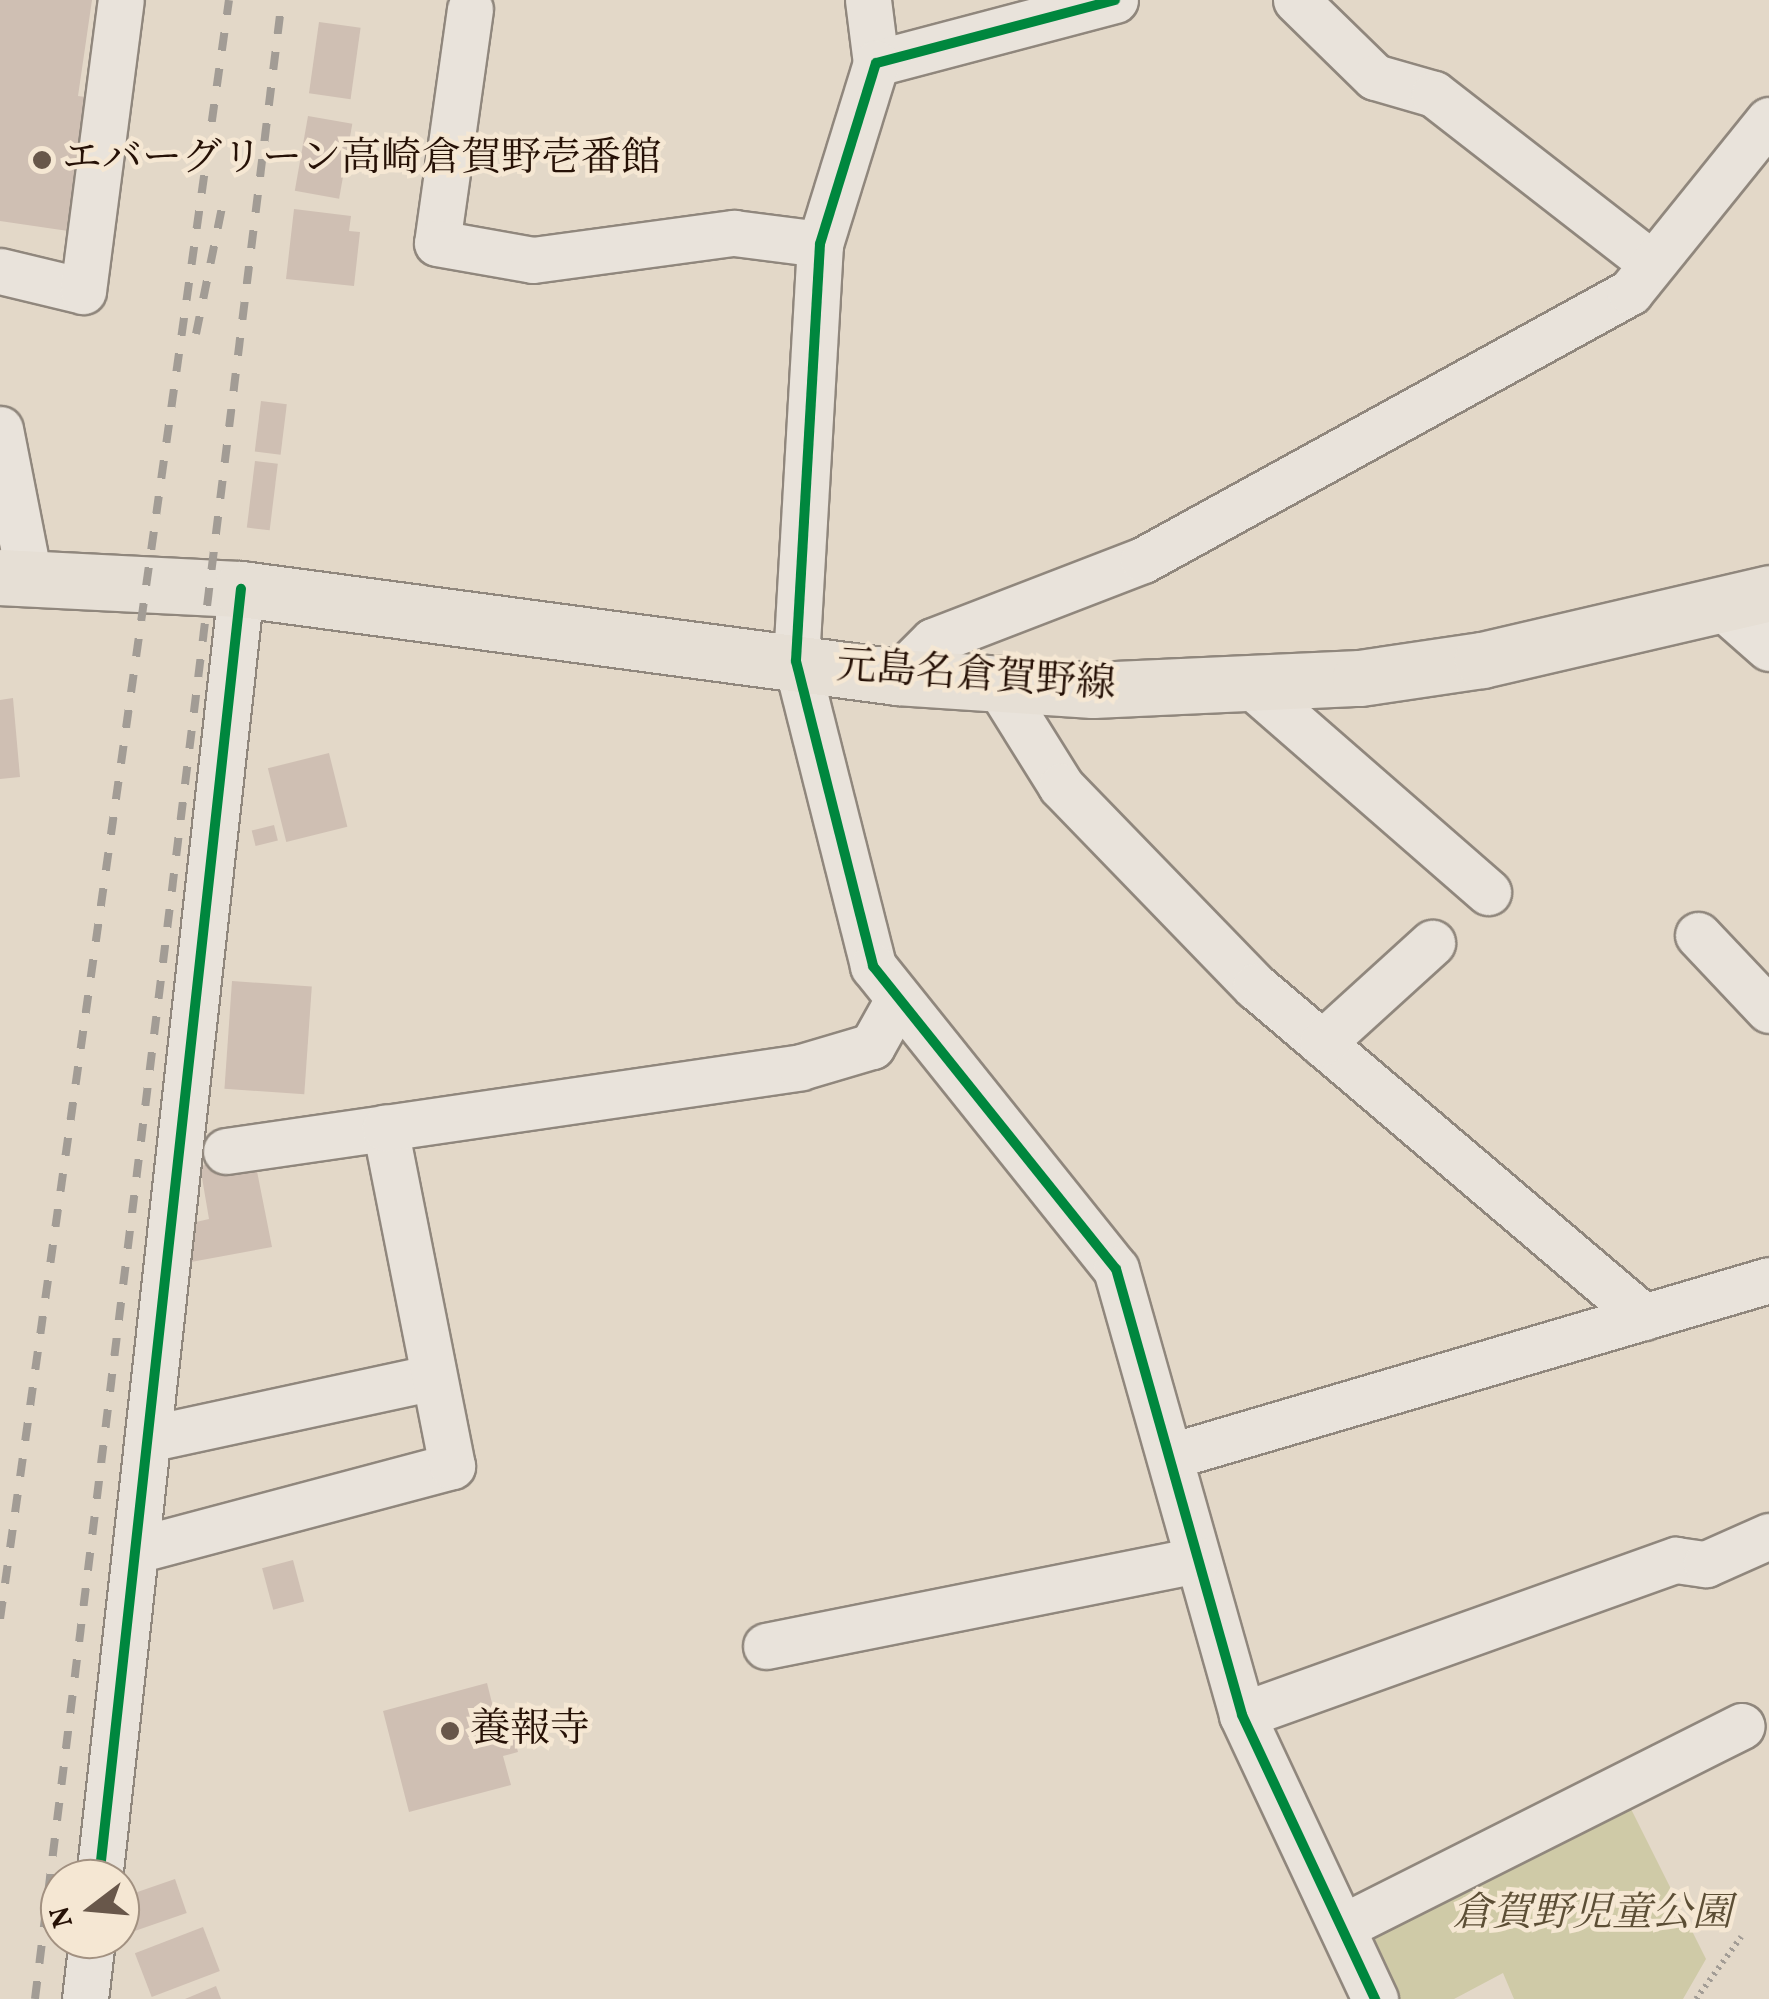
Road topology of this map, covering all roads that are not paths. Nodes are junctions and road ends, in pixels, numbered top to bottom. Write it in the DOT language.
graph roads {
  1 [pos="121,0"];
  2 [pos="868,0"];
  3 [pos="1115,0"];
  4 [pos="1296,0"];
  5 [pos="470,8"];
  6 [pos="876,63"];
  7 [pos="1769,120"];
  8 [pos="820,244"];
  9 [pos="1652,264"];
  10 [pos="0,271"];
  11 [pos="0,430"];
  12 [pos="15,577"];
  13 [pos="241,589"];
  14 [pos="1744,599"];
  15 [pos="1769,648"];
  16 [pos="796,661"];
  17 [pos="897,677"];
  18 [pos="998,686"];
  19 [pos="1253,687"];
  20 [pos="1488,892"];
  21 [pos="1698,935"];
  22 [pos="1432,943"];
  23 [pos="896,1003"];
  24 [pos="1769,1010"];
  25 [pos="1322,1043"];
  26 [pos="386,1128"];
  27 [pos="226,1151"];
  28 [pos="1769,1280"];
  29 [pos="1644,1317"];
  30 [pos="430,1378"];
  31 [pos="152,1438"];
  32 [pos="1172,1456"];
  33 [pos="1769,1536"];
  34 [pos="140,1549"];
  35 [pos="1196,1560"];
  36 [pos="766,1646"];
  37 [pos="1242,1715"];
  38 [pos="1742,1726"];
  39 [pos="101,1859"];
  40 [pos="1344,1926"];
  41 [pos="89,1959"];
  42 [pos="84,1999"];
  43 [pos="1375,1999"];
  1 -- 10 [label="street"];
  2 -- 6 [label="street"];
  3 -- 6 [label="street"];
  4 -- 9 [label="street"];
  5 -- 8 [label="street"];
  6 -- 8 [label="street"];
  7 -- 9 [label="street"];
  8 -- 16 [label="street"];
  9 -- 17 [label="street"];
  11 -- 12 [label="street"];
  12 -- 13 [label="main road, 元島名倉賀野線"];
  13 -- 16 [label="main road, 元島名倉賀野線"];
  13 -- 31 [label="street"];
  14 -- 15 [label="street"];
  14 -- 19 [label="main road, 元島名倉賀野線"];
  16 -- 17 [label="main road, 元島名倉賀野線"];
  16 -- 23 [label="street"];
  17 -- 18 [label="main road, 元島名倉賀野線"];
  18 -- 19 [label="main road, 元島名倉賀野線"];
  18 -- 25 [label="street"];
  19 -- 20 [label="street"];
  21 -- 24 [label="street"];
  22 -- 25 [label="street"];
  23 -- 26 [label="street"];
  23 -- 32 [label="street"];
  25 -- 29 [label="street"];
  26 -- 27 [label="street"];
  26 -- 30 [label="street"];
  28 -- 29 [label="street"];
  29 -- 32 [label="street"];
  30 -- 31 [label="street"];
  30 -- 34 [label="street"];
  31 -- 34 [label="street"];
  32 -- 35 [label="street"];
  33 -- 37 [label="street"];
  34 -- 39 [label="street"];
  35 -- 36 [label="street"];
  35 -- 37 [label="street"];
  37 -- 40 [label="street"];
  38 -- 40 [label="street"];
  40 -- 43 [label="street"];
  41 -- 42 [label="street"];
}
